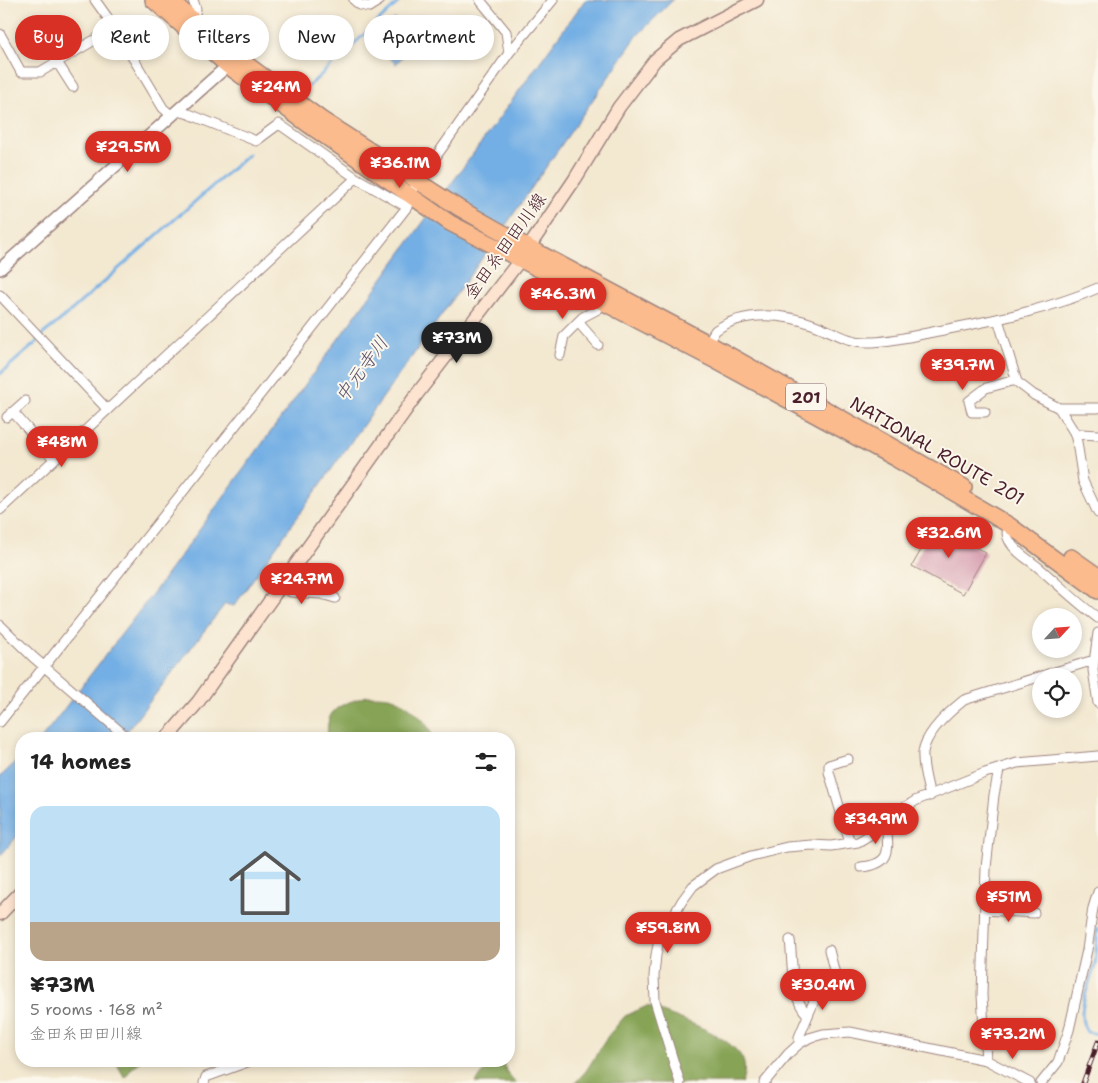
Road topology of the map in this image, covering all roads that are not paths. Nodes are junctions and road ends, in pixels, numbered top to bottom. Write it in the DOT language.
graph roads {
  1 [pos="95,0"];
  2 [pos="153,0"];
  3 [pos="170,0"];
  4 [pos="193,0"];
  5 [pos="354,0"];
  6 [pos="380,0"];
  7 [pos="480,0"];
  8 [pos="553,0"];
  9 [pos="757,0"];
  10 [pos="106,15"];
  11 [pos="186,15"];
  12 [pos="194,15"];
  13 [pos="0,34"];
  14 [pos="92,41"];
  15 [pos="509,53"];
  16 [pos="134,60"];
  17 [pos="233,61"];
  18 [pos="57,62"];
  19 [pos="73,87"];
  20 [pos="175,114"];
  21 [pos="356,178"];
  22 [pos="416,195"];
  23 [pos="528,247"];
  24 [pos="520,260"];
  25 [pos="0,269"];
  26 [pos="1098,288"];
  27 [pos="0,295"];
  28 [pos="602,302"];
  29 [pos="998,319"];
  30 [pos="578,322"];
  31 [pos="708,343"];
  32 [pos="598,346"];
  33 [pos="560,355"];
  34 [pos="1016,380"];
  35 [pos="25,401"];
  36 [pos="1059,408"];
  37 [pos="1098,408"];
  38 [pos="107,410"];
  39 [pos="985,412"];
  40 [pos="1098,435"];
  41 [pos="1076,437"];
  42 [pos="54,459"];
  43 [pos="0,510"];
  44 [pos="1098,512"];
  45 [pos="1010,526"];
  46 [pos="1095,580"];
  47 [pos="281,585"];
  48 [pos="335,598"];
  49 [pos="1098,618"];
  50 [pos="0,625"];
  51 [pos="1098,633"];
  52 [pos="1094,660"];
  53 [pos="47,669"];
  54 [pos="1098,703"];
  55 [pos="0,722"];
  56 [pos="121,732"];
  57 [pos="172,732"];
  58 [pos="1098,756"];
  59 [pos="848,759"];
  60 [pos="999,770"];
  61 [pos="930,796"];
  62 [pos="886,822"];
  63 [pos="850,843"];
  64 [pos="861,867"];
  65 [pos="1098,892"];
  66 [pos="15,898"];
  67 [pos="985,910"];
  68 [pos="1034,913"];
  69 [pos="0,914"];
  70 [pos="790,940"];
  71 [pos="829,950"];
  72 [pos="808,1015"];
  73 [pos="799,1044"];
  74 [pos="986,1060"];
  75 [pos="234,1067"];
  76 [pos="770,1081"];
  77 [pos="204,1083"];
  78 [pos="680,1083"];
  79 [pos="1030,1083"];
  80 [pos="1042,1083"];
  1 -- 10 [label="street"];
  2 -- 17 [label="highway, NATIONAL ROUTE 201 / 201"];
  3 -- 11 [label="highway, NATIONAL ROUTE 201 / 201"];
  4 -- 12 [label="street"];
  5 -- 6 [label="street"];
  7 -- 15 [label="street"];
  8 -- 15 [label="street"];
  9 -- 23 [label="main road, 金田糸田田川線"];
  13 -- 18 [label="street"];
  14 -- 18 [label="street"];
  15 -- 22 [label="street"];
  16 -- 20 [label="street"];
  17 -- 20 [label="street"];
  17 -- 22 [label="highway, NATIONAL ROUTE 201 / 201"];
  18 -- 19 [label="street"];
  20 -- 21 [label="street"];
  20 -- 25 [label="street"];
  21 -- 22 [label="street"];
  21 -- 38 [label="street"];
  22 -- 23 [label="highway, NATIONAL ROUTE 201 / 201"];
  22 -- 24 [label="highway, NATIONAL ROUTE 201 / 201"];
  22 -- 53 [label="street"];
  23 -- 24 [label="main road, 金田糸田田川線"];
  23 -- 31 [label="highway, NATIONAL ROUTE 201 / 201"];
  24 -- 28 [label="highway, NATIONAL ROUTE 201 / 201"];
  24 -- 47 [label="main road, 金田糸田田川線"];
  26 -- 29 [label="street"];
  27 -- 38 [label="street"];
  28 -- 30 [label="street"];
  28 -- 45 [label="highway, NATIONAL ROUTE 201 / 201"];
  29 -- 31 [label="street"];
  29 -- 34 [label="street"];
  30 -- 32 [label="street"];
  30 -- 33 [label="street"];
  31 -- 46 [label="highway, NATIONAL ROUTE 201 / 201"];
  34 -- 36 [label="street"];
  34 -- 39 [label="street"];
  35 -- 42 [label="street"];
  36 -- 37 [label="street"];
  36 -- 41 [label="street"];
  38 -- 42 [label="street"];
  40 -- 41 [label="street"];
  41 -- 44 [label="street"];
  42 -- 43 [label="street"];
  45 -- 46 [label="highway, NATIONAL ROUTE 201 / 201"];
  45 -- 49 [label="street"];
  47 -- 48 [label="street"];
  47 -- 57 [label="main road, 金田糸田田川線"];
  50 -- 53 [label="street"];
  51 -- 52 [label="street"];
  52 -- 54 [label="street"];
  52 -- 61 [label="street"];
  53 -- 55 [label="street"];
  53 -- 56 [label="street"];
  58 -- 60 [label="street"];
  59 -- 63 [label="street"];
  60 -- 61 [label="street"];
  60 -- 67 [label="street"];
  61 -- 62 [label="street"];
  62 -- 63 [label="street"];
  62 -- 64 [label="street"];
  63 -- 78 [label="street"];
  65 -- 80 [label="street"];
  66 -- 69 [label="main road"];
  67 -- 68 [label="street"];
  67 -- 74 [label="street"];
  70 -- 72 [label="street"];
  71 -- 72 [label="street"];
  72 -- 73 [label="street"];
  73 -- 74 [label="street"];
  73 -- 76 [label="street"];
  74 -- 79 [label="street"];
  75 -- 77 [label="street"];
}
